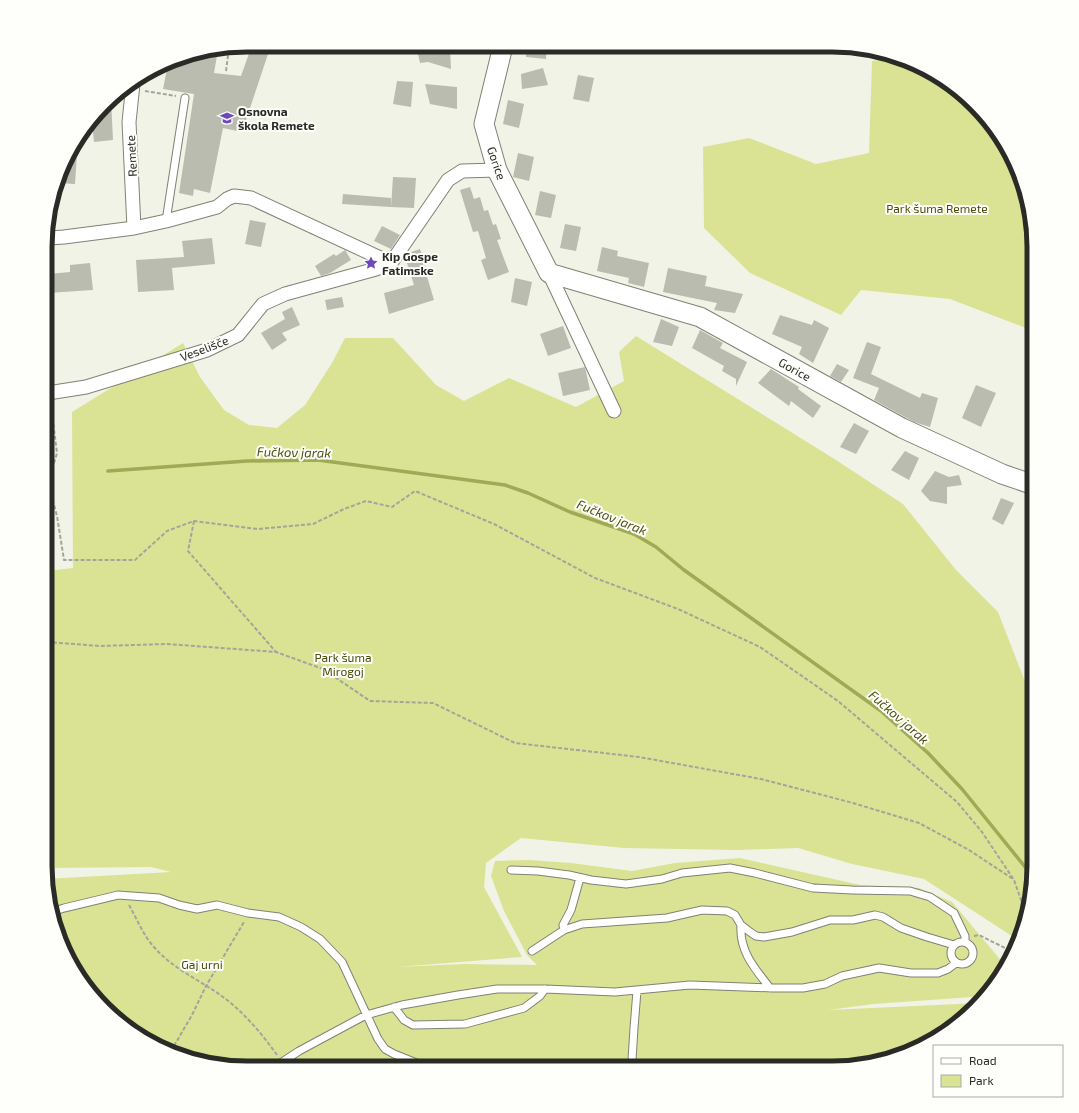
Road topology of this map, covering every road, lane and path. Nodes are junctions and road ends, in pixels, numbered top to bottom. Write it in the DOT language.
graph roads {
  1 [pos="502,52"];
  2 [pos="228,53"];
  3 [pos="226,71"];
  4 [pos="135,87"];
  5 [pos="133,89"];
  6 [pos="185,98"];
  7 [pos="497,170"];
  8 [pos="166,221"];
  9 [pos="134,228"];
  10 [pos="52,238"];
  11 [pos="391,263"];
  12 [pos="549,273"];
  13 [pos="52,393"];
  14 [pos="614,411"];
  15 [pos="52,416"];
  16 [pos="52,470"];
  17 [pos="1027,483"];
  18 [pos="52,498"];
  19 [pos="194,521"];
  20 [pos="52,642"];
  21 [pos="276,652"];
  22 [pos="511,870"];
  23 [pos="580,878"];
  24 [pos="1014,880"];
  25 [pos="125,895"];
  26 [pos="1023,905"];
  27 [pos="58,910"];
  28 [pos="248,914"];
  29 [pos="741,925"];
  30 [pos="564,930"];
  31 [pos="965,939"];
  32 [pos="954,945"];
  33 [pos="1008,950"];
  34 [pos="532,951"];
  35 [pos="956,963"];
  36 [pos="206,986"];
  37 [pos="770,988"];
  38 [pos="545,989"];
  39 [pos="638,991"];
  40 [pos="394,1007"];
  41 [pos="366,1015"];
  42 [pos="174,1047"];
  43 [pos="282,1061"];
  44 [pos="412,1061"];
  45 [pos="632,1061"];
  1 -- 7 [label="street, Gorice"];
  2 -- 3 [label="path"];
  4 -- 6 [label="path"];
  5 -- 9 [label="street, Remete"];
  6 -- 8 [label="lane"];
  7 -- 11 [label="street"];
  7 -- 12 [label="street, Gorice"];
  8 -- 9 [label="street"];
  8 -- 11 [label="street"];
  9 -- 10 [label="street"];
  11 -- 13 [label="street, Veselišče"];
  12 -- 14 [label="street, Gorice"];
  12 -- 17 [label="street, Gorice"];
  15 -- 16 [label="path"];
  18 -- 19 [label="path"];
  19 -- 21 [label="path"];
  19 -- 24 [label="path"];
  20 -- 21 [label="path"];
  21 -- 24 [label="path"];
  22 -- 23 [label="lane"];
  23 -- 30 [label="lane"];
  23 -- 31 [label="lane"];
  24 -- 26 [label="path"];
  25 -- 27 [label="lane"];
  25 -- 28 [label="lane"];
  25 -- 36 [label="path"];
  28 -- 36 [label="path"];
  28 -- 41 [label="lane"];
  29 -- 30 [label="lane"];
  29 -- 32 [label="lane"];
  29 -- 37 [label="lane"];
  30 -- 34 [label="lane"];
  31 -- 32 [label="lane"];
  31 -- 33 [label="path"];
  31 -- 35 [label="lane"];
  32 -- 35 [label="lane"];
  35 -- 37 [label="lane"];
  36 -- 42 [label="path"];
  36 -- 43 [label="path"];
  37 -- 39 [label="lane"];
  38 -- 39 [label="lane"];
  38 -- 40 [label="lane"];
  38 -- 40 [label="lane"];
  39 -- 45 [label="lane"];
  40 -- 41 [label="lane"];
  41 -- 43 [label="lane"];
  41 -- 44 [label="lane"];
}
